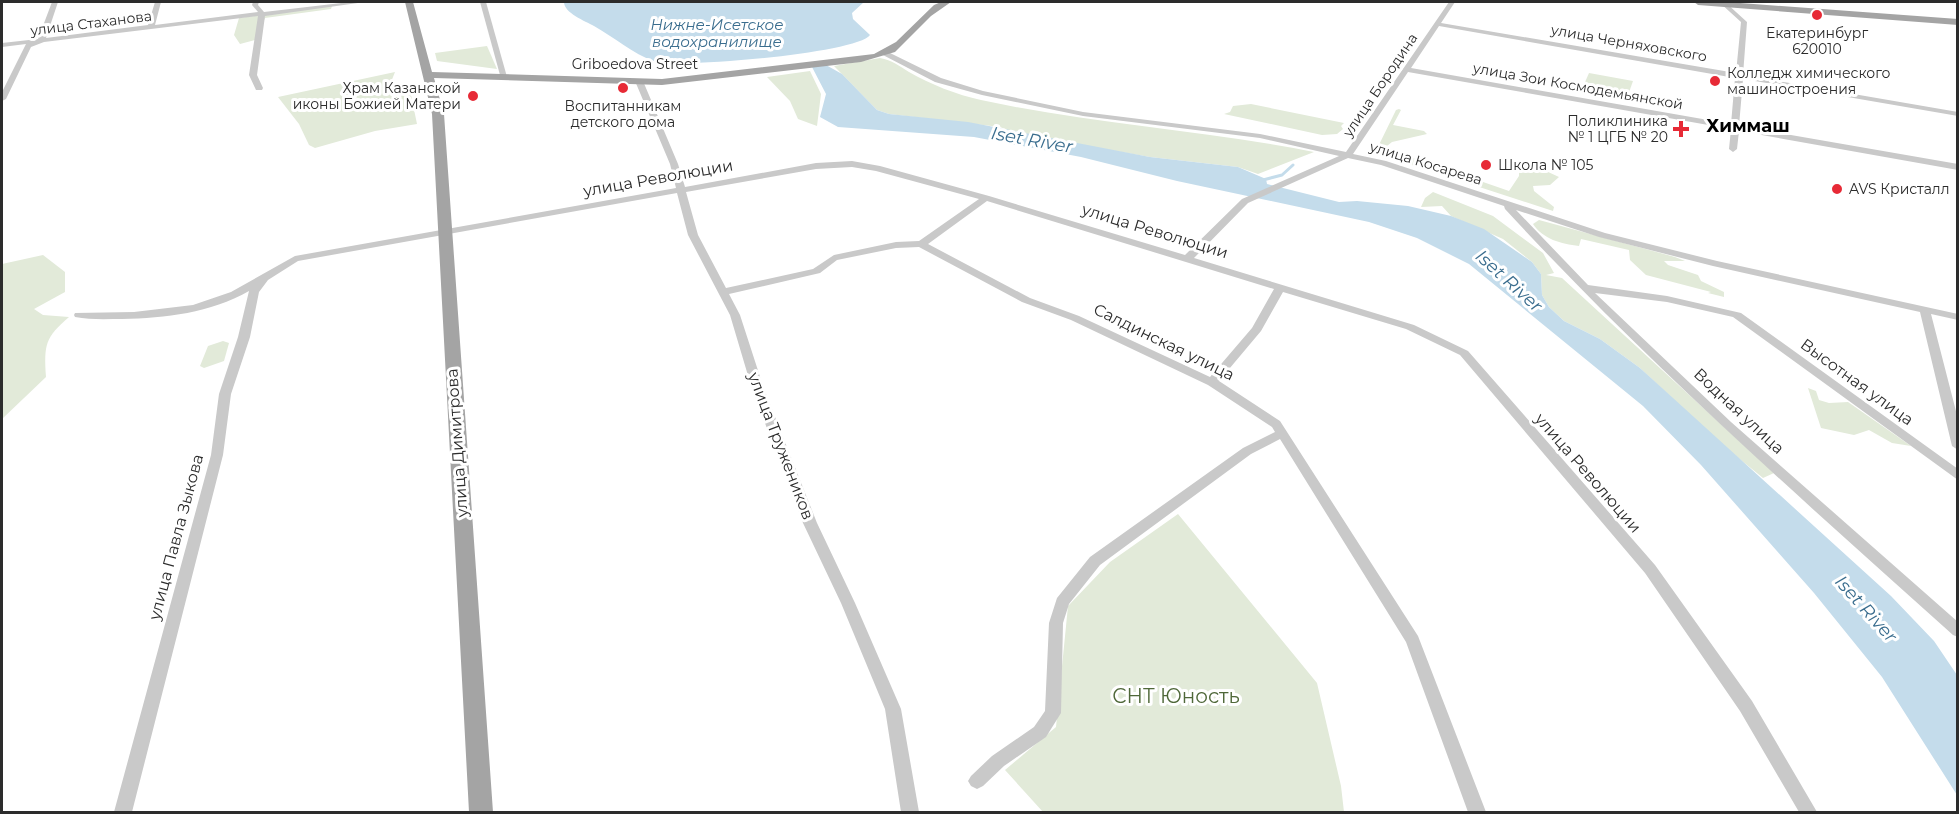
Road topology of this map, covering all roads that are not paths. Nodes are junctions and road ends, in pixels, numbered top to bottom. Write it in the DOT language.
graph roads {
  1 [pos="55,2"];
  2 [pos="158,2"];
  3 [pos="256,2"];
  4 [pos="362,2"];
  5 [pos="409,2"];
  6 [pos="483,2"];
  7 [pos="946,2"];
  8 [pos="1452,2"];
  9 [pos="1698,2"];
  10 [pos="1723,2"];
  11 [pos="1758,2"];
  12 [pos="262,13"];
  13 [pos="1958,16"];
  14 [pos="1958,22"];
  15 [pos="1438,24"];
  16 [pos="151,28"];
  17 [pos="41,41"];
  18 [pos="2,45"];
  19 [pos="885,54"];
  20 [pos="425,62"];
  21 [pos="1406,69"];
  22 [pos="430,75"];
  23 [pos="504,75"];
  24 [pos="1740,76"];
  25 [pos="517,77"];
  26 [pos="639,81"];
  27 [pos="259,88"];
  28 [pos="2,99"];
  29 [pos="1958,114"];
  30 [pos="1734,127"];
  31 [pos="1733,149"];
  32 [pos="1348,156"];
  33 [pos="1958,167"];
  34 [pos="681,189"];
  35 [pos="986,198"];
  36 [pos="1508,206"];
  37 [pos="444,234"];
  38 [pos="921,244"];
  39 [pos="1188,258"];
  40 [pos="268,275"];
  41 [pos="1280,288"];
  42 [pos="1584,288"];
  43 [pos="722,292"];
  44 [pos="1925,310"];
  45 [pos="79,315"];
  46 [pos="1958,317"];
  47 [pos="1212,382"];
  48 [pos="1282,434"];
  49 [pos="1958,447"];
  50 [pos="1958,476"];
  51 [pos="1958,632"];
  52 [pos="977,781"];
  53 [pos="908,812"];
  54 [pos="123,813"];
  55 [pos="481,813"];
  56 [pos="1476,813"];
  57 [pos="1808,813"];
  1 -- 17 [label="street"];
  2 -- 16 [label="street"];
  3 -- 12 [label="street"];
  4 -- 12 [label="street, улица Стаханова"];
  5 -- 20 [label="main road, улица Димитрова"];
  6 -- 23 [label="street"];
  7 -- 19 [label="main road"];
  8 -- 15 [label="street, улица Бородина"];
  9 -- 10 [label="main road"];
  10 -- 14 [label="main road"];
  10 -- 24 [label="street"];
  11 -- 13 [label="main road"];
  12 -- 16 [label="street, улица Стаханова"];
  12 -- 27 [label="street"];
  15 -- 21 [label="street, улица Бородина"];
  15 -- 24 [label="street, улица Черняховского"];
  16 -- 17 [label="street, улица Стаханова"];
  17 -- 18 [label="street, улица Стаханова"];
  17 -- 28 [label="street"];
  19 -- 26 [label="main road, Griboedova Street"];
  19 -- 32 [label="street, улица Косарева"];
  20 -- 22 [label="main road, улица Димитрова"];
  20 -- 23 [label="main road, Griboedova Street"];
  21 -- 30 [label="street, улица Зои Космодемьянской"];
  21 -- 32 [label="street, улица Бородина"];
  22 -- 25 [label="main road, Griboedova Street"];
  22 -- 37 [label="main road, улица Димитрова"];
  23 -- 25 [label="main road, Griboedova Street"];
  24 -- 29 [label="street, улица Черняховского"];
  24 -- 30 [label="street"];
  25 -- 26 [label="main road, Griboedova Street"];
  26 -- 34 [label="street, улица Тружеников"];
  30 -- 31 [label="street"];
  30 -- 33 [label="street, улица Зои Космодемьянской"];
  32 -- 36 [label="street, улица Косарева"];
  32 -- 39 [label="street, улица Бородина"];
  34 -- 35 [label="street, улица Революции"];
  34 -- 37 [label="street, улица Революции"];
  34 -- 43 [label="street, улица Тружеников"];
  35 -- 38 [label="street"];
  35 -- 39 [label="street, улица Революции"];
  36 -- 42 [label="street, Водная улица"];
  36 -- 44 [label="street, улица Косарева"];
  37 -- 40 [label="street, улица Революции"];
  37 -- 55 [label="main road, улица Димитрова"];
  38 -- 43 [label="street"];
  38 -- 47 [label="street, Салдинская улица"];
  39 -- 41 [label="street, улица Революции"];
  40 -- 45 [label="street, улица Революции"];
  40 -- 54 [label="street, улица Павла Зыкова"];
  41 -- 47 [label="street"];
  41 -- 57 [label="street, улица Революции"];
  42 -- 50 [label="street, Высотная улица"];
  42 -- 51 [label="street, Водная улица"];
  43 -- 53 [label="street, улица Тружеников"];
  44 -- 46 [label="street, улица Косарева"];
  44 -- 49 [label="street"];
  47 -- 48 [label="street, Салдинская улица"];
  48 -- 52 [label="street"];
  48 -- 56 [label="street, Салдинская улица"];
}
